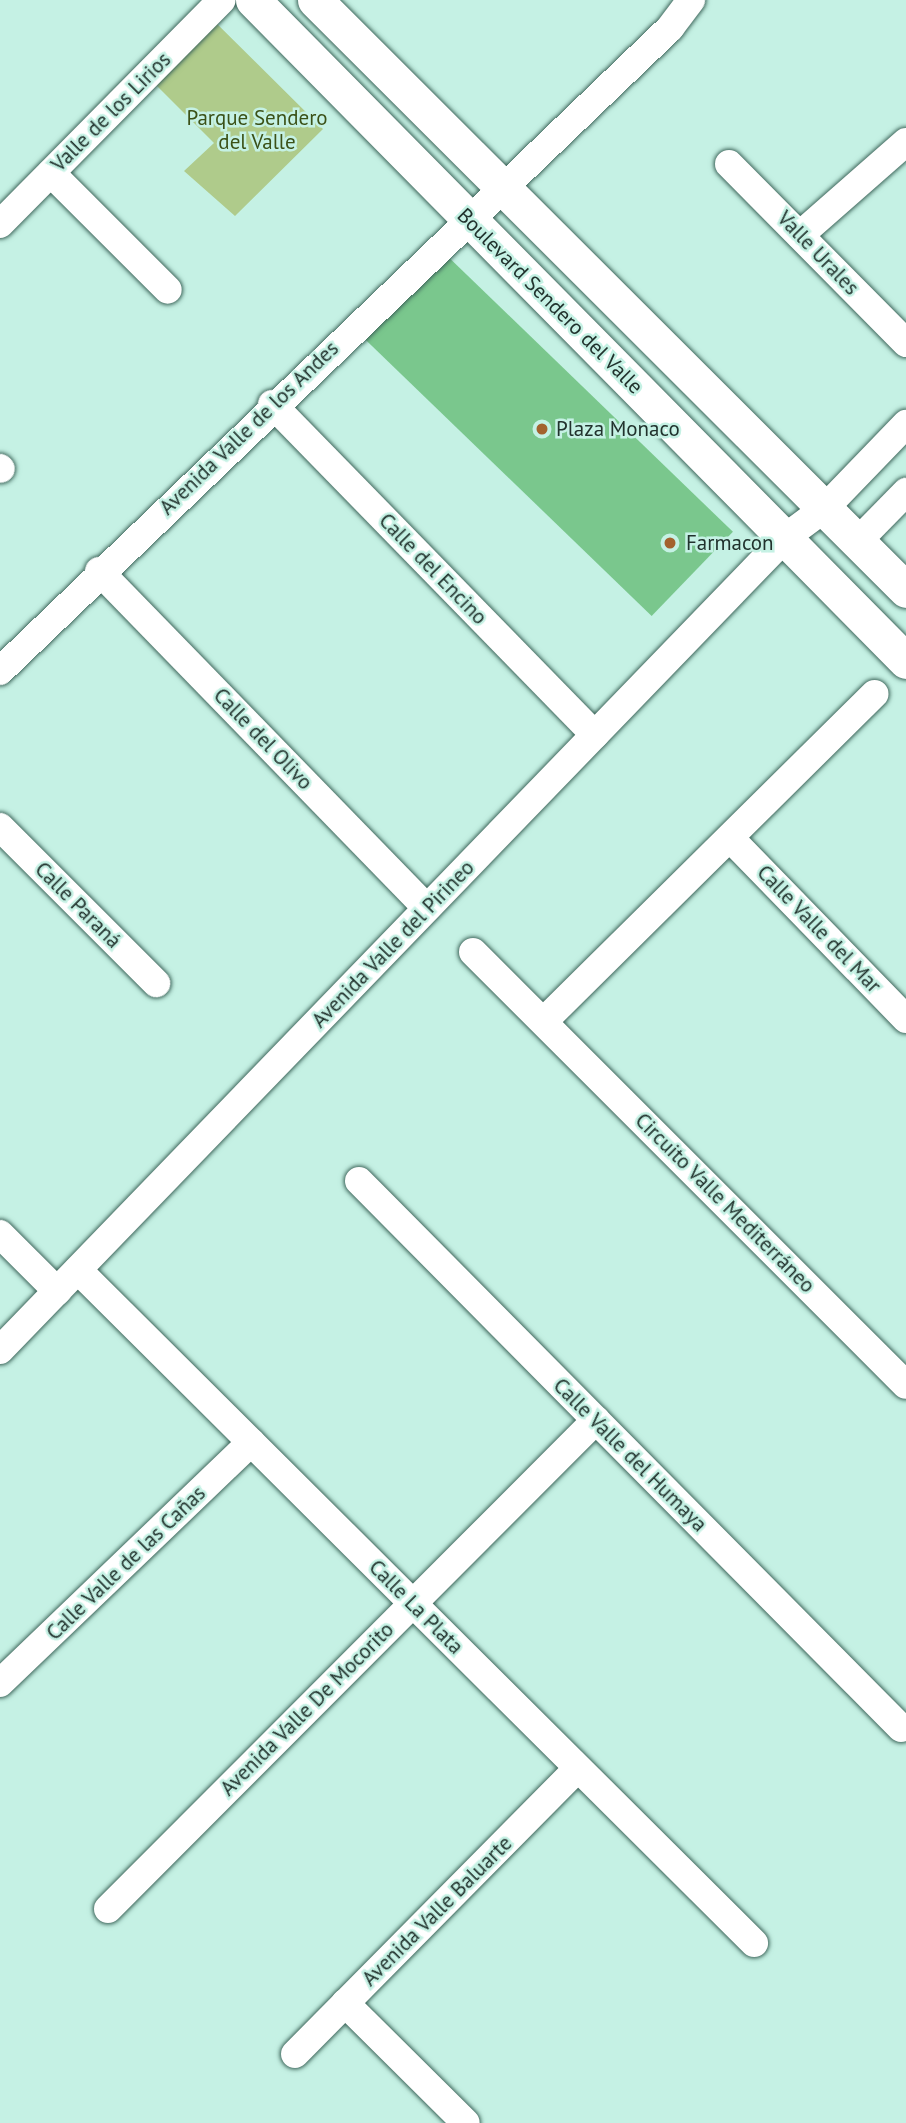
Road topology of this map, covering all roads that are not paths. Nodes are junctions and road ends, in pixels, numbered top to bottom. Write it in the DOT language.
graph roads {
  1 [pos="222,0"];
  2 [pos="253,0"];
  3 [pos="315,0"];
  4 [pos="691,0"];
  5 [pos="906,142"];
  6 [pos="729,164"];
  7 [pos="51,173"];
  8 [pos="500,186"];
  9 [pos="468,219"];
  10 [pos="0,224"];
  11 [pos="800,235"];
  12 [pos="168,290"];
  13 [pos="906,343"];
  14 [pos="272,404"];
  15 [pos="906,424"];
  16 [pos="906,492"];
  17 [pos="825,508"];
  18 [pos="786,537"];
  19 [pos="858,541"];
  20 [pos="99,571"];
  21 [pos="906,590"];
  22 [pos="906,661"];
  23 [pos="0,671"];
  24 [pos="874,694"];
  25 [pos="595,735"];
  26 [pos="0,827"];
  27 [pos="731,839"];
  28 [pos="427,908"];
  29 [pos="473,953"];
  30 [pos="156,983"];
  31 [pos="906,1019"];
  32 [pos="544,1021"];
  33 [pos="359,1181"];
  34 [pos="0,1234"];
  35 [pos="78,1270"];
  36 [pos="57,1291"];
  37 [pos="0,1350"];
  38 [pos="906,1385"];
  39 [pos="596,1420"];
  40 [pos="251,1442"];
  41 [pos="413,1603"];
  42 [pos="0,1683"];
  43 [pos="901,1728"];
  44 [pos="578,1768"];
  45 [pos="108,1909"];
  46 [pos="754,1943"];
  47 [pos="345,2003"];
  48 [pos="295,2054"];
  49 [pos="466,2123"];
  1 -- 7 [label="street, Valle de los Lirios"];
  2 -- 9 [label="street, Boulevard Sendero del Valle"];
  3 -- 8 [label="street"];
  4 -- 8 [label="street, Avenida Valle de los Andes"];
  5 -- 11 [label="street"];
  6 -- 11 [label="street, Valle Urales"];
  7 -- 10 [label="street, Valle de los Lirios"];
  7 -- 12 [label="street"];
  8 -- 9 [label="street, Avenida Valle de los Andes"];
  8 -- 17 [label="street"];
  9 -- 14 [label="street, Avenida Valle de los Andes"];
  9 -- 18 [label="street, Boulevard Sendero del Valle"];
  11 -- 13 [label="street, Valle Urales"];
  14 -- 20 [label="street, Avenida Valle de los Andes"];
  14 -- 25 [label="street, Calle del Encino"];
  15 -- 17 [label="street, Avenida Valle del Pirineo"];
  16 -- 19 [label="street"];
  17 -- 18 [label="street, Avenida Valle del Pirineo"];
  17 -- 19 [label="street"];
  18 -- 22 [label="street, Boulevard Sendero del Valle"];
  18 -- 25 [label="street, Avenida Valle del Pirineo"];
  19 -- 21 [label="street"];
  20 -- 23 [label="street, Avenida Valle de los Andes"];
  20 -- 28 [label="street, Calle del Olivo"];
  24 -- 27 [label="street"];
  25 -- 28 [label="street, Avenida Valle del Pirineo"];
  26 -- 30 [label="street, Calle Paraná"];
  27 -- 31 [label="street, Calle Valle del Mar"];
  27 -- 32 [label="street"];
  28 -- 35 [label="street, Avenida Valle del Pirineo"];
  29 -- 32 [label="street, Circuito Valle Mediterráneo"];
  32 -- 38 [label="street, Circuito Valle Mediterráneo"];
  33 -- 39 [label="street, Calle Valle del Humaya"];
  34 -- 36 [label="street"];
  35 -- 36 [label="street, Avenida Valle del Pirineo"];
  35 -- 40 [label="street, Calle La Plata"];
  36 -- 37 [label="street, Avenida Valle del Pirineo"];
  39 -- 41 [label="street, Avenida Valle De Mocorito"];
  39 -- 43 [label="street, Calle Valle del Humaya"];
  40 -- 41 [label="street, Calle La Plata"];
  40 -- 42 [label="street, Calle Valle de las Cañas"];
  41 -- 44 [label="street, Calle La Plata"];
  41 -- 45 [label="street, Avenida Valle De Mocorito"];
  44 -- 46 [label="street, Calle La Plata"];
  44 -- 47 [label="street, Avenida Valle Baluarte"];
  47 -- 48 [label="street, Avenida Valle Baluarte"];
  47 -- 49 [label="street"];
}
